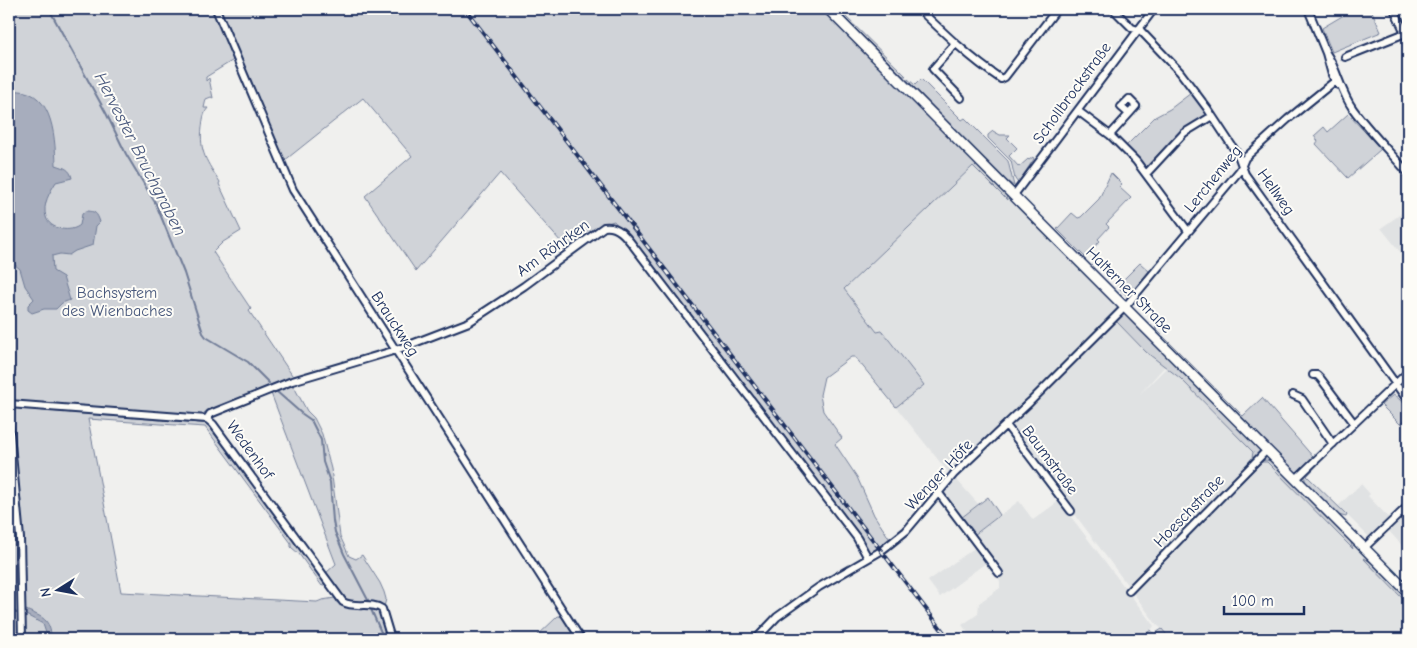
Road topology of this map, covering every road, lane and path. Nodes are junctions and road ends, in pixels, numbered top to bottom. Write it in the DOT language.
graph roads {
  1 [pos="216,9"];
  2 [pos="828,9"];
  3 [pos="921,9"];
  4 [pos="1057,9"];
  5 [pos="1113,9"];
  6 [pos="1154,9"];
  7 [pos="1308,9"];
  8 [pos="1394,9"];
  9 [pos="1137,30"];
  10 [pos="1407,32"];
  11 [pos="955,44"];
  12 [pos="1326,53"];
  13 [pos="1345,57"];
  14 [pos="1335,81"];
  15 [pos="1342,89"];
  16 [pos="961,98"];
  17 [pos="1078,111"];
  18 [pos="1129,114"];
  19 [pos="1212,116"];
  20 [pos="1110,135"];
  21 [pos="1242,164"];
  22 [pos="1408,173"];
  23 [pos="1146,174"];
  24 [pos="1014,195"];
  25 [pos="1188,230"];
  26 [pos="1125,307"];
  27 [pos="396,350"];
  28 [pos="1408,372"];
  29 [pos="1313,375"];
  30 [pos="1396,384"];
  31 [pos="1293,395"];
  32 [pos="1408,401"];
  33 [pos="9,404"];
  34 [pos="207,419"];
  35 [pos="9,423"];
  36 [pos="1354,423"];
  37 [pos="1006,425"];
  38 [pos="1333,444"];
  39 [pos="1267,450"];
  40 [pos="1296,480"];
  41 [pos="938,492"];
  42 [pos="1408,506"];
  43 [pos="1071,511"];
  44 [pos="1364,548"];
  45 [pos="868,558"];
  46 [pos="1000,573"];
  47 [pos="1130,591"];
  48 [pos="1408,592"];
  49 [pos="22,639"];
  50 [pos="391,639"];
  51 [pos="581,639"];
  52 [pos="756,639"];
  1 -- 27 [label="street, Brauckweg"];
  2 -- 24 [label="main road, Halterner Straße"];
  3 -- 11 [label="street"];
  4 -- 11 [label="street"];
  5 -- 9 [label="street, Hellweg"];
  6 -- 9 [label="street, Schollbrockstraße"];
  7 -- 12 [label="street"];
  8 -- 10 [label="street"];
  9 -- 17 [label="street, Schollbrockstraße"];
  9 -- 19 [label="street, Hellweg"];
  10 -- 13 [label="street"];
  11 -- 16 [label="street"];
  12 -- 14 [label="street"];
  12 -- 15 [label="street"];
  14 -- 15 [label="street"];
  14 -- 21 [label="street, Lerchenweg"];
  15 -- 22 [label="street"];
  17 -- 20 [label="street"];
  17 -- 24 [label="street, Schollbrockstraße"];
  18 -- 20 [label="street"];
  19 -- 21 [label="street, Hellweg"];
  19 -- 23 [label="street"];
  20 -- 23 [label="street"];
  21 -- 25 [label="street, Lerchenweg"];
  21 -- 30 [label="street, Hellweg"];
  23 -- 25 [label="street"];
  24 -- 26 [label="main road, Halterner Straße"];
  25 -- 26 [label="street, Lerchenweg"];
  26 -- 37 [label="street, Wenger Höfe"];
  26 -- 39 [label="main road, Halterner Straße"];
  27 -- 34 [label="street, Am Röhrken"];
  27 -- 45 [label="street, Am Röhrken"];
  27 -- 51 [label="street, Brauckweg"];
  28 -- 30 [label="street"];
  29 -- 36 [label="street"];
  30 -- 32 [label="street, Hellweg"];
  30 -- 36 [label="street"];
  31 -- 38 [label="street"];
  33 -- 34 [label="street, Wedenhof"];
  34 -- 50 [label="street, Wedenhof"];
  35 -- 49 [label="street"];
  36 -- 38 [label="street"];
  37 -- 41 [label="street, Wenger Höfe"];
  37 -- 43 [label="street, Baumstraße"];
  38 -- 40 [label="street"];
  39 -- 40 [label="main road, Halterner Straße"];
  39 -- 47 [label="street, Hoeschstraße"];
  40 -- 44 [label="main road, Halterner Straße"];
  41 -- 45 [label="street, Wenger Höfe"];
  41 -- 46 [label="street"];
  42 -- 44 [label="street"];
  44 -- 48 [label="main road, Halterner Straße"];
  45 -- 52 [label="street, Wenger Höfe"];
}
